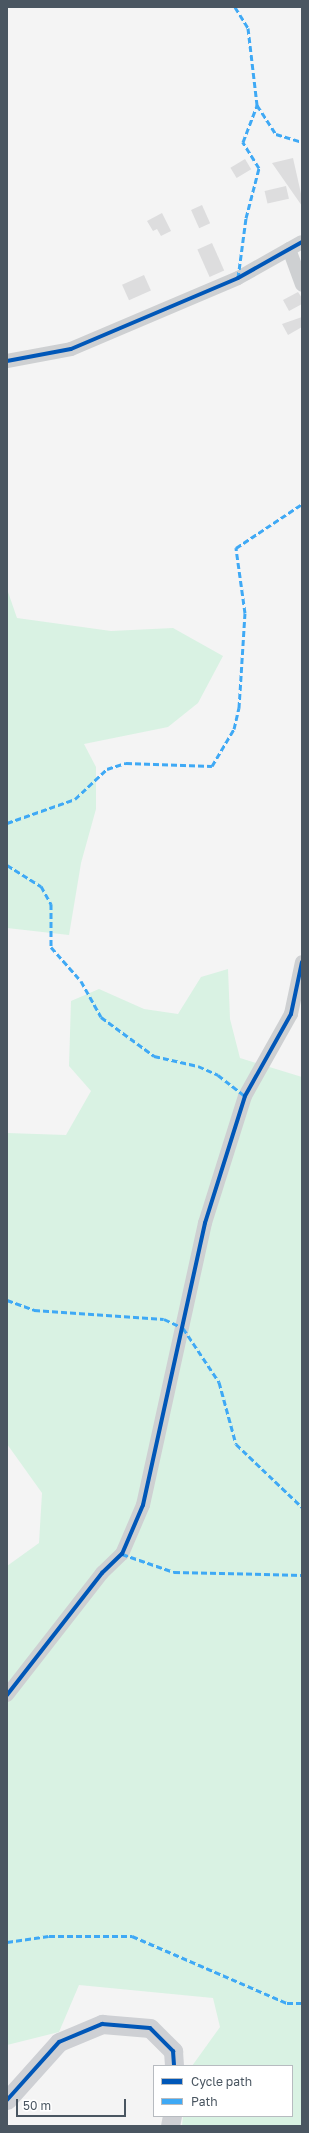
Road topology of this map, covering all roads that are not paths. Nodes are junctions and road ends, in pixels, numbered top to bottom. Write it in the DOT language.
graph roads {
  1 [pos="302,242"];
  2 [pos="289,249"];
  3 [pos="302,285"];
  4 [pos="7,361"];
  5 [pos="302,962"];
  6 [pos="7,1695"];
  7 [pos="174,2065"];
  8 [pos="7,2100"];
  1 -- 2 [label="street"];
  2 -- 3 [label="street"];
  2 -- 4 [label="street"];
  5 -- 6 [label="street"];
  7 -- 8 [label="street"];
}
